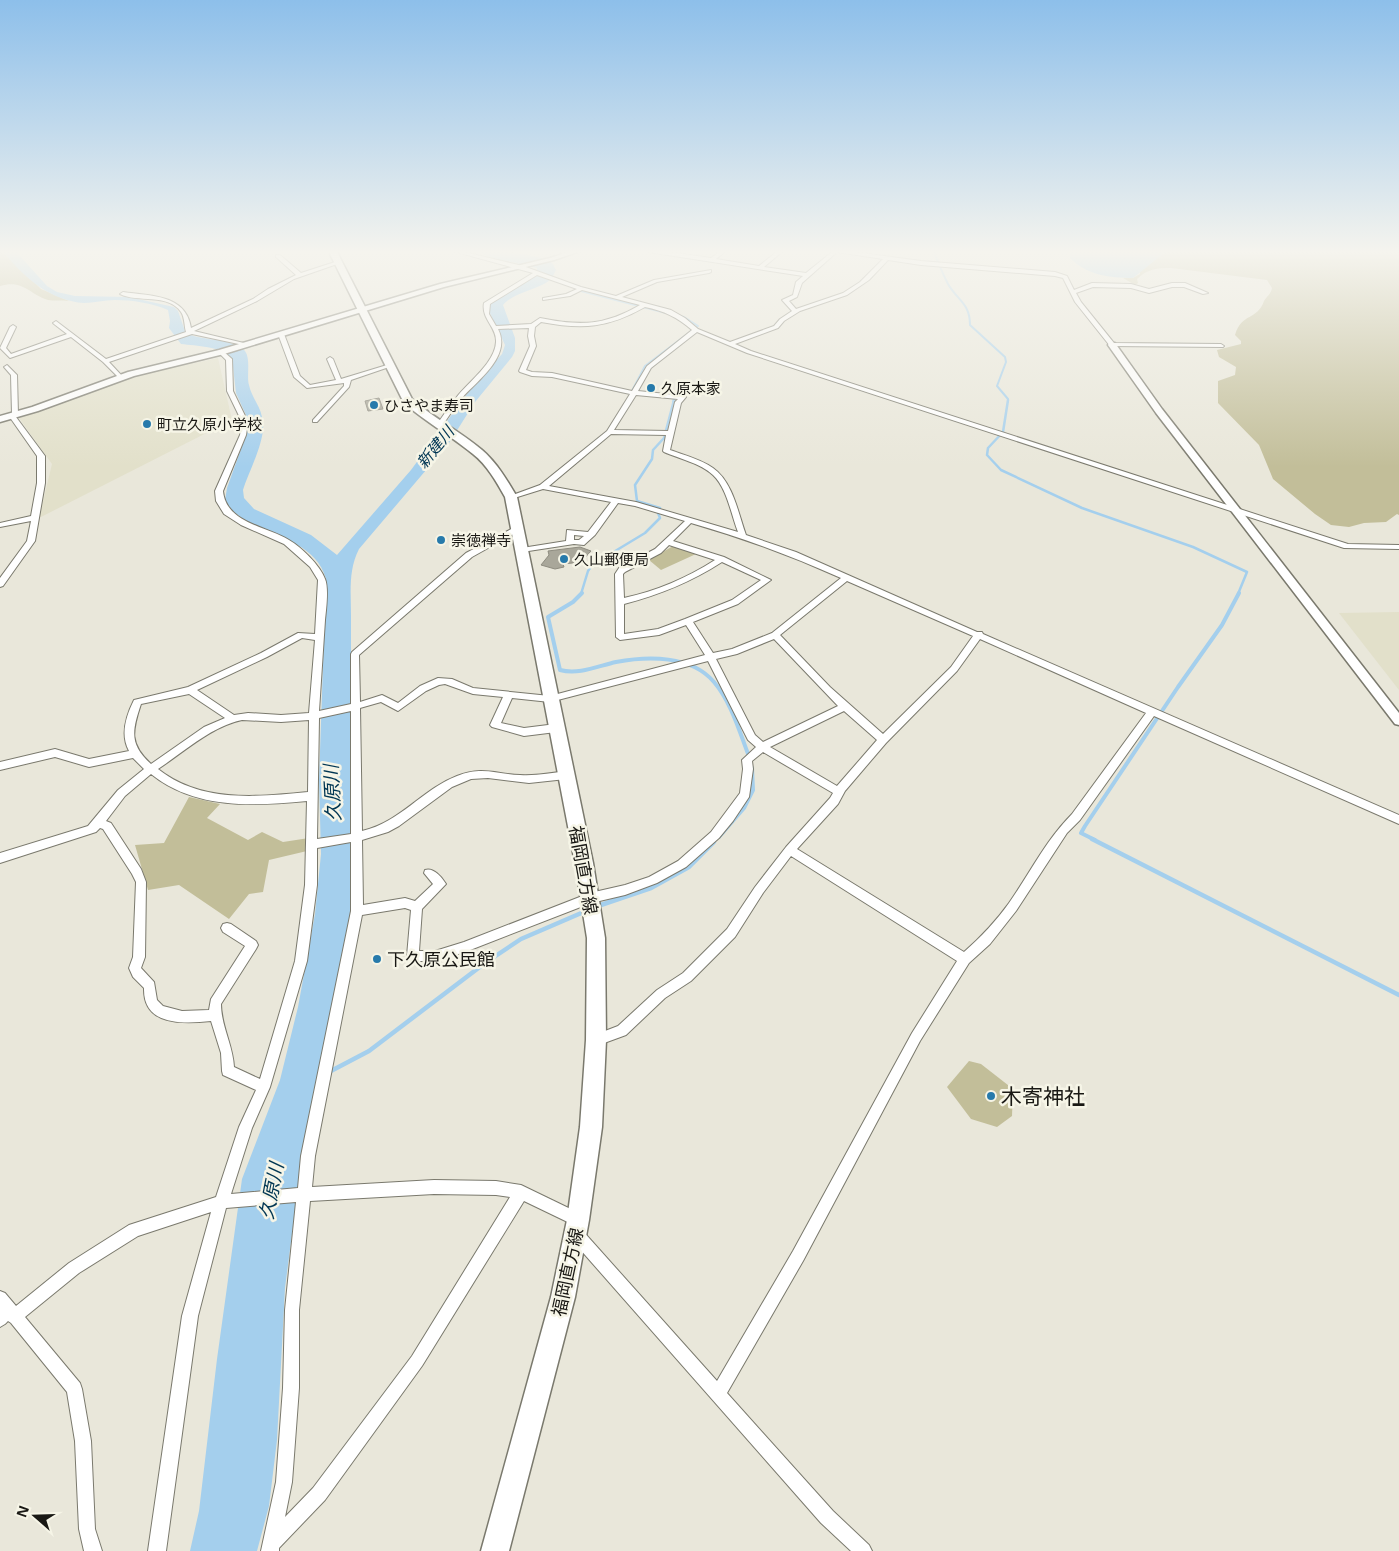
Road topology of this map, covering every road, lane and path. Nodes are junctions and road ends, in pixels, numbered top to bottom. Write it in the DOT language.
graph roads {
  1 [pos="188,322"];
  2 [pos="210,322"];
  3 [pos="318,322"];
  4 [pos="367,322"];
  5 [pos="491,322"];
  6 [pos="537,322"];
  7 [pos="557,322"];
  8 [pos="612,322"];
  9 [pos="685,322"];
  10 [pos="779,322"];
  11 [pos="1094,322"];
  12 [pos="56,323"];
  13 [pos="532,326"];
  14 [pos="13,327"];
  15 [pos="495,328"];
  16 [pos="696,330"];
  17 [pos="190,332"];
  18 [pos="281,334"];
  19 [pos="71,335"];
  20 [pos="730,344"];
  21 [pos="243,346"];
  22 [pos="1112,346"];
  23 [pos="1221,346"];
  24 [pos="221,352"];
  25 [pos="330,359"];
  26 [pos="104,361"];
  27 [pos="389,366"];
  28 [pos="7,367"];
  29 [pos="120,377"];
  30 [pos="348,379"];
  31 [pos="338,382"];
  32 [pos="634,393"];
  33 [pos="13,416"];
  34 [pos="0,419"];
  35 [pos="315,421"];
  36 [pos="439,426"];
  37 [pos="609,432"];
  38 [pos="670,433"];
  39 [pos="543,487"];
  40 [pos="511,497"];
  41 [pos="616,500"];
  42 [pos="1236,511"];
  43 [pos="34,518"];
  44 [pos="689,521"];
  45 [pos="0,525"];
  46 [pos="517,528"];
  47 [pos="743,536"];
  48 [pos="669,542"];
  49 [pos="1399,547"];
  50 [pos="522,550"];
  51 [pos="721,559"];
  52 [pos="3,576"];
  53 [pos="847,577"];
  54 [pos="0,584"];
  55 [pos="620,602"];
  56 [pos="688,621"];
  57 [pos="979,634"];
  58 [pos="775,635"];
  59 [pos="320,638"];
  60 [pos="711,658"];
  61 [pos="190,690"];
  62 [pos="509,695"];
  63 [pos="550,699"];
  64 [pos="355,707"];
  65 [pos="844,708"];
  66 [pos="1152,712"];
  67 [pos="314,715"];
  68 [pos="232,718"];
  69 [pos="1399,721"];
  70 [pos="556,728"];
  71 [pos="883,740"];
  72 [pos="762,747"];
  73 [pos="134,754"];
  74 [pos="0,766"];
  75 [pos="150,770"];
  76 [pos="566,775"];
  77 [pos="839,792"];
  78 [pos="313,796"];
  79 [pos="1399,820"];
  80 [pos="99,823"];
  81 [pos="356,837"];
  82 [pos="313,844"];
  83 [pos="790,850"];
  84 [pos="0,858"];
  85 [pos="429,873"];
  86 [pos="590,898"];
  87 [pos="417,907"];
  88 [pos="357,911"];
  89 [pos="227,928"];
  90 [pos="964,960"];
  91 [pos="215,1015"];
  92 [pos="596,1040"];
  93 [pos="264,1087"];
  94 [pos="521,1192"];
  95 [pos="304,1194"];
  96 [pos="221,1202"];
  97 [pos="576,1226"];
  98 [pos="5,1311"];
  99 [pos="718,1394"];
  100 [pos="271,1547"];
  101 [pos="93,1551"];
  102 [pos="157,1551"];
  103 [pos="495,1551"];
  104 [pos="863,1551"];
  1 -- 17 [label="street"];
  2 -- 17 [label="street"];
  3 -- 18 [label="street"];
  4 -- 27 [label="main road, 福岡直方線"];
  5 -- 15 [label="street"];
  6 -- 13 [label="street"];
  7 -- 8 [label="street"];
  9 -- 16 [label="street"];
  10 -- 20 [label="street"];
  11 -- 22 [label="street"];
  12 -- 19 [label="street"];
  13 -- 15 [label="street"];
  13 -- 32 [label="street"];
  14 -- 19 [label="street"];
  15 -- 36 [label="street"];
  16 -- 20 [label="street"];
  16 -- 32 [label="street"];
  17 -- 21 [label="street"];
  17 -- 26 [label="street"];
  18 -- 21 [label="street"];
  18 -- 31 [label="street"];
  19 -- 26 [label="street"];
  20 -- 42 [label="street"];
  21 -- 24 [label="street"];
  22 -- 23 [label="street"];
  22 -- 42 [label="street"];
  24 -- 29 [label="street"];
  24 -- 59 [label="street"];
  25 -- 31 [label="street"];
  26 -- 29 [label="street"];
  27 -- 30 [label="street"];
  27 -- 36 [label="main road, 福岡直方線"];
  28 -- 33 [label="street"];
  29 -- 33 [label="street"];
  30 -- 31 [label="street"];
  30 -- 35 [label="street"];
  32 -- 37 [label="street"];
  32 -- 38 [label="street"];
  33 -- 34 [label="street"];
  33 -- 43 [label="street"];
  36 -- 40 [label="main road, 福岡直方線"];
  37 -- 38 [label="street"];
  37 -- 39 [label="street"];
  38 -- 47 [label="street"];
  39 -- 40 [label="street"];
  39 -- 41 [label="street"];
  40 -- 46 [label="main road, 福岡直方線"];
  41 -- 44 [label="street"];
  41 -- 50 [label="street"];
  42 -- 49 [label="street"];
  42 -- 69 [label="street"];
  43 -- 45 [label="street"];
  43 -- 52 [label="street"];
  44 -- 47 [label="street"];
  44 -- 48 [label="street"];
  46 -- 50 [label="main road, 福岡直方線"];
  46 -- 64 [label="street"];
  47 -- 53 [label="street"];
  48 -- 51 [label="street"];
  48 -- 55 [label="street"];
  50 -- 63 [label="main road, 福岡直方線"];
  51 -- 55 [label="street"];
  51 -- 56 [label="street"];
  52 -- 54 [label="street"];
  53 -- 57 [label="street"];
  53 -- 58 [label="street"];
  55 -- 56 [label="street"];
  56 -- 60 [label="street"];
  57 -- 66 [label="street"];
  57 -- 71 [label="street"];
  58 -- 60 [label="street"];
  58 -- 65 [label="street"];
  59 -- 61 [label="street"];
  59 -- 67 [label="street"];
  60 -- 63 [label="street"];
  60 -- 72 [label="street"];
  61 -- 68 [label="street"];
  61 -- 73 [label="street"];
  62 -- 63 [label="street"];
  62 -- 64 [label="street"];
  62 -- 70 [label="street"];
  63 -- 70 [label="main road, 福岡直方線"];
  64 -- 67 [label="street"];
  64 -- 81 [label="street"];
  65 -- 71 [label="street"];
  65 -- 72 [label="street"];
  66 -- 79 [label="street"];
  66 -- 90 [label="street"];
  67 -- 68 [label="street"];
  67 -- 78 [label="street"];
  68 -- 75 [label="street"];
  70 -- 76 [label="main road, 福岡直方線"];
  71 -- 77 [label="street"];
  72 -- 77 [label="street"];
  72 -- 86 [label="street"];
  73 -- 74 [label="street"];
  73 -- 75 [label="street"];
  75 -- 78 [label="street"];
  75 -- 80 [label="street"];
  76 -- 81 [label="street"];
  76 -- 86 [label="main road, 福岡直方線"];
  77 -- 83 [label="street"];
  78 -- 82 [label="street"];
  80 -- 84 [label="street"];
  80 -- 91 [label="street"];
  81 -- 82 [label="street"];
  81 -- 88 [label="street"];
  82 -- 93 [label="street"];
  83 -- 90 [label="street"];
  83 -- 92 [label="street"];
  85 -- 87 [label="street"];
  86 -- 87 [label="street"];
  86 -- 92 [label="main road, 福岡直方線"];
  87 -- 88 [label="street"];
  88 -- 95 [label="street"];
  89 -- 91 [label="street"];
  90 -- 99 [label="street"];
  91 -- 93 [label="street"];
  92 -- 97 [label="main road, 福岡直方線"];
  93 -- 96 [label="street"];
  94 -- 95 [label="street"];
  94 -- 97 [label="street"];
  94 -- 100 [label="street"];
  95 -- 96 [label="street"];
  95 -- 100 [label="street"];
  96 -- 98 [label="street"];
  96 -- 102 [label="street"];
  97 -- 99 [label="street"];
  97 -- 103 [label="main road, 福岡直方線"];
  98 -- 101 [label="street"];
  99 -- 104 [label="street"];
}
